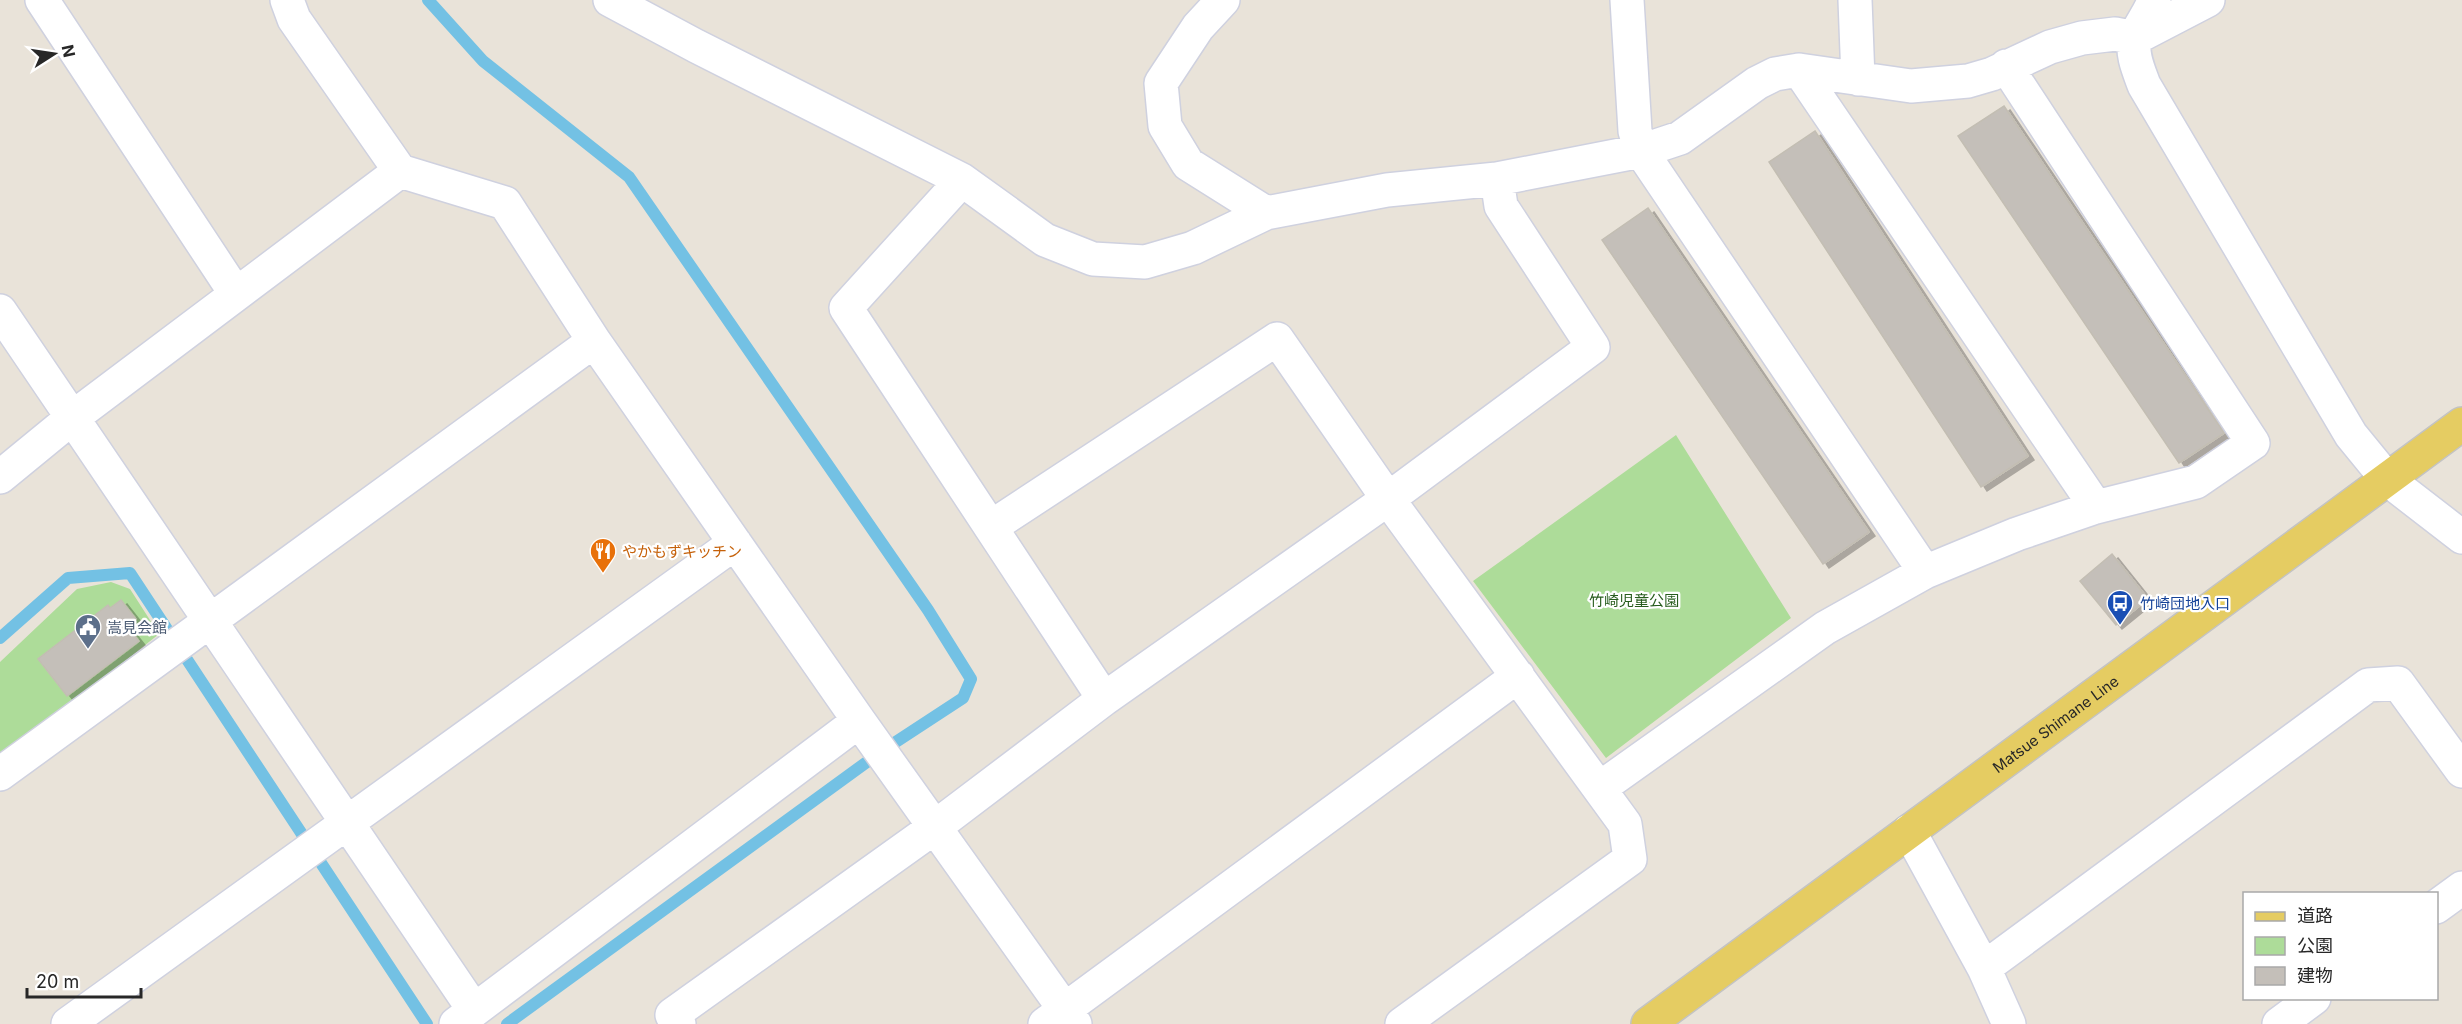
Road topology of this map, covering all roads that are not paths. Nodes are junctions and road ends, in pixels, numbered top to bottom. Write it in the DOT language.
graph roads {
  1 [pos="42,0"];
  2 [pos="287,0"];
  3 [pos="610,0"];
  4 [pos="1222,0"];
  5 [pos="1627,0"];
  6 [pos="1854,0"];
  7 [pos="2154,0"];
  8 [pos="2208,0"];
  9 [pos="2135,38"];
  10 [pos="2006,66"];
  11 [pos="1799,70"];
  12 [pos="1858,79"];
  13 [pos="1641,151"];
  14 [pos="400,171"];
  15 [pos="1497,179"];
  16 [pos="963,180"];
  17 [pos="1266,213"];
  18 [pos="236,294"];
  19 [pos="0,311"];
  20 [pos="594,341"];
  21 [pos="72,418"];
  22 [pos="2462,424"];
  23 [pos="0,477"];
  24 [pos="2387,479"];
  25 [pos="1388,499"];
  26 [pos="2096,507"];
  27 [pos="991,527"];
  28 [pos="2462,537"];
  29 [pos="735,543"];
  30 [pos="1925,572"];
  31 [pos="189,637"];
  32 [pos="1518,676"];
  33 [pos="1104,699"];
  34 [pos="859,721"];
  35 [pos="2462,771"];
  36 [pos="0,774"];
  37 [pos="1600,789"];
  38 [pos="935,827"];
  39 [pos="1909,831"];
  40 [pos="326,839"];
  41 [pos="2462,888"];
  42 [pos="2438,906"];
  43 [pos="1984,968"];
  44 [pos="2313,1000"];
  45 [pos="467,1019"];
  46 [pos="1062,1019"];
  47 [pos="68,1024"];
  48 [pos="679,1024"];
  49 [pos="1402,1024"];
  50 [pos="1648,1024"];
  51 [pos="2009,1024"];
  52 [pos="2279,1024"];
  1 -- 18 [label="street"];
  2 -- 14 [label="street"];
  3 -- 16 [label="street"];
  4 -- 17 [label="street"];
  5 -- 13 [label="street"];
  6 -- 12 [label="street"];
  7 -- 9 [label="street"];
  8 -- 9 [label="street"];
  9 -- 10 [label="street"];
  9 -- 24 [label="street"];
  10 -- 12 [label="street"];
  10 -- 26 [label="street"];
  11 -- 12 [label="street"];
  11 -- 13 [label="street"];
  11 -- 26 [label="street"];
  13 -- 15 [label="street"];
  13 -- 30 [label="street"];
  14 -- 18 [label="street"];
  14 -- 20 [label="street"];
  15 -- 17 [label="street"];
  15 -- 25 [label="street"];
  16 -- 17 [label="street"];
  16 -- 27 [label="street"];
  18 -- 21 [label="street"];
  19 -- 21 [label="street"];
  20 -- 29 [label="street"];
  20 -- 31 [label="street"];
  21 -- 23 [label="street"];
  21 -- 31 [label="street"];
  22 -- 24 [label="main road, Matsue Shimane Line"];
  24 -- 28 [label="street"];
  24 -- 39 [label="main road, Matsue Shimane Line"];
  25 -- 27 [label="street"];
  25 -- 32 [label="street"];
  25 -- 33 [label="street"];
  26 -- 30 [label="street"];
  27 -- 33 [label="street"];
  29 -- 34 [label="street"];
  29 -- 40 [label="street"];
  30 -- 37 [label="street"];
  31 -- 36 [label="street"];
  31 -- 40 [label="street"];
  32 -- 37 [label="street"];
  32 -- 46 [label="street"];
  33 -- 38 [label="street"];
  34 -- 38 [label="street"];
  34 -- 45 [label="street"];
  35 -- 43 [label="street"];
  37 -- 49 [label="street"];
  38 -- 46 [label="street"];
  38 -- 48 [label="street"];
  39 -- 43 [label="street"];
  39 -- 50 [label="main road, Matsue Shimane Line"];
  40 -- 45 [label="street"];
  40 -- 47 [label="street"];
  41 -- 42 [label="street"];
  43 -- 51 [label="street"];
  44 -- 52 [label="street"];
}
